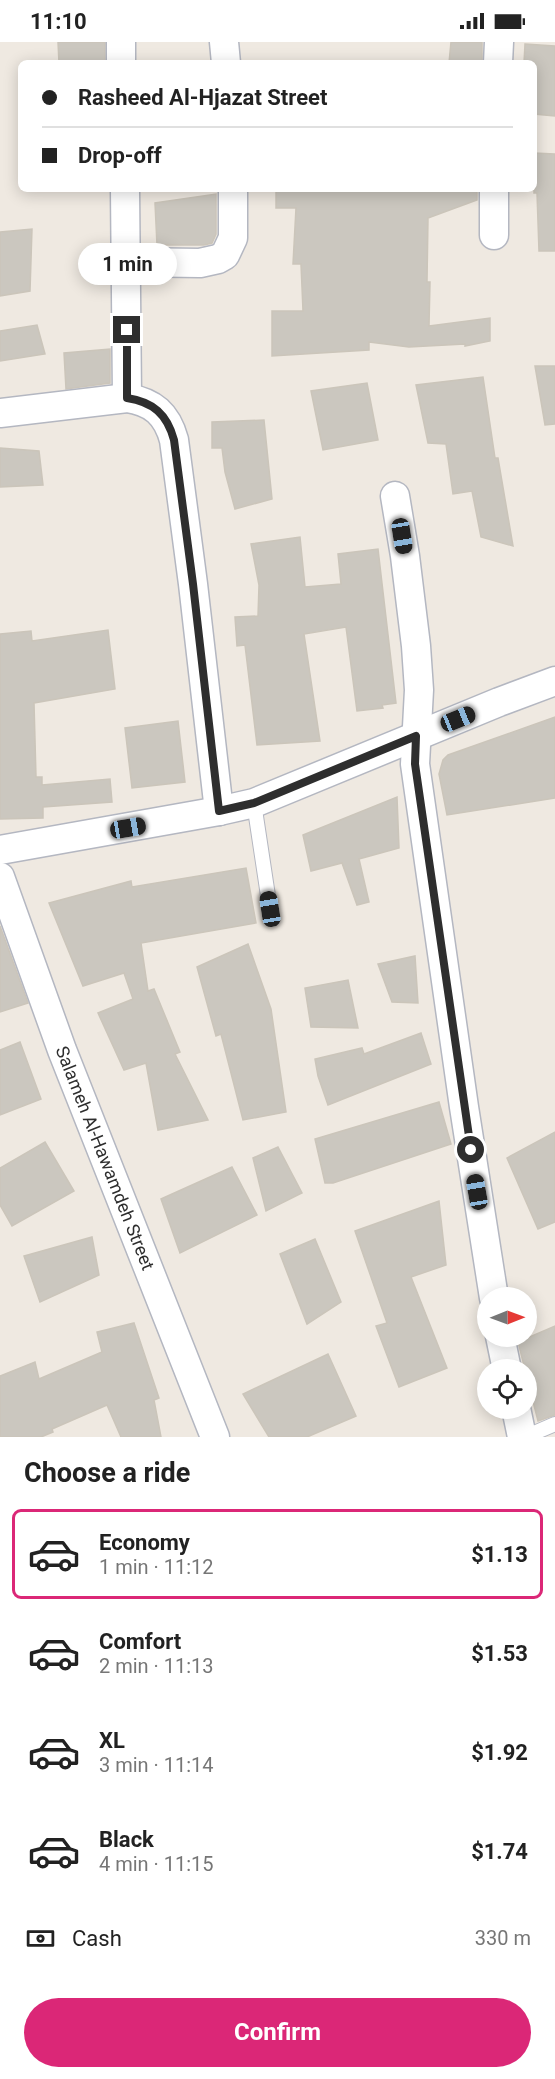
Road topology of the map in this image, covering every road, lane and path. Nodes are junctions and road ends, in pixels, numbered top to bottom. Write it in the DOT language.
graph roads {
  1 [pos="121,42"];
  2 [pos="224,42"];
  3 [pos="499,42"];
  4 [pos="121,60"];
  5 [pos="226,60"];
  6 [pos="498,60"];
  7 [pos="124,192"];
  8 [pos="233,192"];
  9 [pos="494,192"];
  10 [pos="494,235"];
  11 [pos="126,262"];
  12 [pos="127,398"];
  13 [pos="0,413"];
  14 [pos="396,496"];
  15 [pos="555,681"];
  16 [pos="416,736"];
  17 [pos="254,803"];
  18 [pos="219,811"];
  19 [pos="0,850"];
  20 [pos="0,877"];
  21 [pos="270,909"];
  22 [pos="492,1287"];
  23 [pos="519,1419"];
  24 [pos="555,1424"];
  25 [pos="215,1437"];
  26 [pos="524,1437"];
  1 -- 4 [label="street"];
  2 -- 5 [label="street"];
  3 -- 6 [label="street"];
  7 -- 11 [label="street"];
  8 -- 11 [label="street"];
  9 -- 10 [label="street"];
  11 -- 12 [label="street"];
  12 -- 13 [label="street"];
  12 -- 18 [label="street"];
  14 -- 16 [label="street"];
  15 -- 16 [label="street"];
  16 -- 17 [label="street"];
  16 -- 22 [label="street"];
  17 -- 18 [label="street"];
  17 -- 21 [label="lane"];
  18 -- 19 [label="street"];
  20 -- 25 [label="street, Salameh Al-Hawamdeh Street"];
  23 -- 26 [label="street"];
  24 -- 26 [label="lane"];
}
